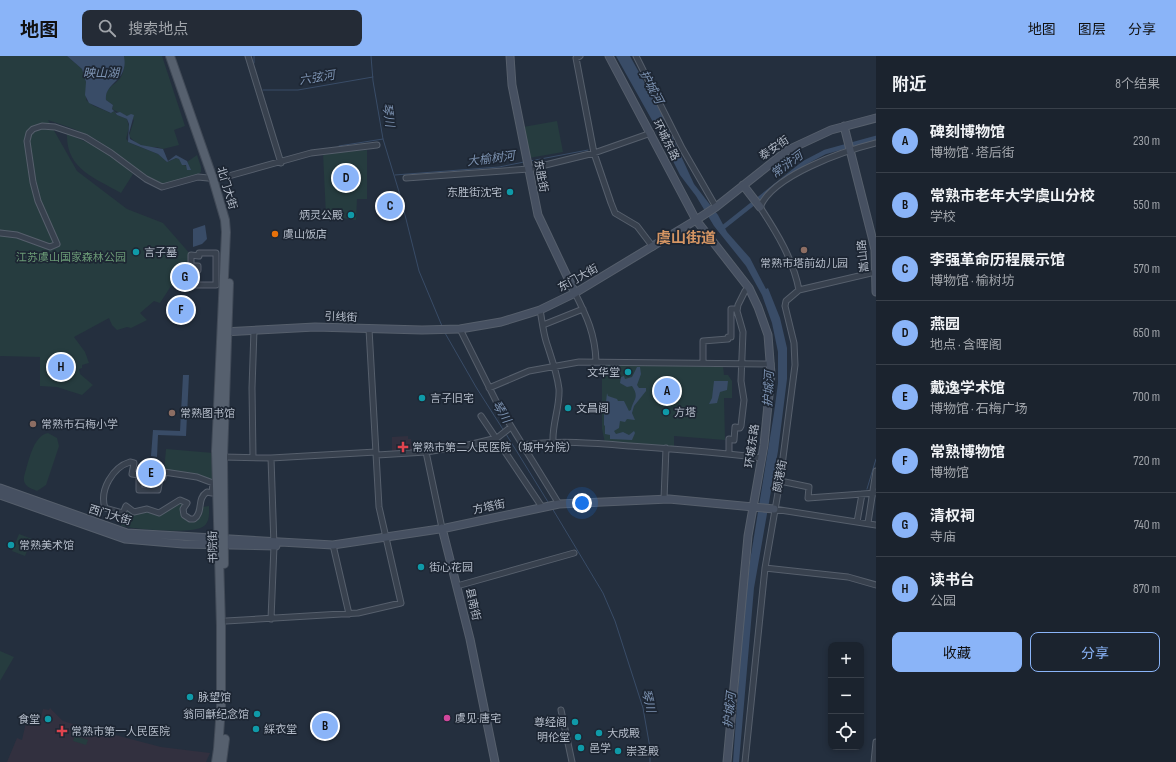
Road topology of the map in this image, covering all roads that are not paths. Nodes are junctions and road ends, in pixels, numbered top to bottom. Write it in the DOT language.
graph roads {
  1 [pos="170,56"];
  2 [pos="176,56"];
  3 [pos="248,56"];
  4 [pos="510,56"];
  5 [pos="580,56"];
  6 [pos="606,56"];
  7 [pos="609,56"];
  8 [pos="636,56"];
  9 [pos="876,118"];
  10 [pos="844,126"];
  11 [pos="649,134"];
  12 [pos="876,143"];
  13 [pos="378,145"];
  14 [pos="850,151"];
  15 [pos="594,154"];
  16 [pos="281,163"];
  17 [pos="528,168"];
  18 [pos="406,178"];
  19 [pos="216,179"];
  20 [pos="743,185"];
  21 [pos="716,207"];
  22 [pos="760,207"];
  23 [pos="694,221"];
  24 [pos="0,234"];
  25 [pos="653,247"];
  26 [pos="199,253"];
  27 [pos="876,272"];
  28 [pos="747,290"];
  29 [pos="799,290"];
  30 [pos="876,292"];
  31 [pos="575,293"];
  32 [pos="582,309"];
  33 [pos="737,309"];
  34 [pos="540,310"];
  35 [pos="543,325"];
  36 [pos="369,329"];
  37 [pos="460,329"];
  38 [pos="254,330"];
  39 [pos="223,332"];
  40 [pos="596,361"];
  41 [pos="703,363"];
  42 [pos="743,363"];
  43 [pos="769,364"];
  44 [pos="555,366"];
  45 [pos="490,388"];
  46 [pos="481,416"];
  47 [pos="511,427"];
  48 [pos="499,436"];
  49 [pos="553,442"];
  50 [pos="523,445"];
  51 [pos="666,448"];
  52 [pos="426,452"];
  53 [pos="376,454"];
  54 [pos="729,454"];
  55 [pos="223,457"];
  56 [pos="253,457"];
  57 [pos="271,458"];
  58 [pos="760,458"];
  59 [pos="876,471"];
  60 [pos="185,476"];
  61 [pos="780,481"];
  62 [pos="0,488"];
  63 [pos="874,493"];
  64 [pos="862,494"];
  65 [pos="0,495"];
  66 [pos="664,499"];
  67 [pos="557,506"];
  68 [pos="546,508"];
  69 [pos="753,509"];
  70 [pos="774,509"];
  71 [pos="857,522"];
  72 [pos="868,523"];
  73 [pos="876,525"];
  74 [pos="443,530"];
  75 [pos="386,540"];
  76 [pos="221,542"];
  77 [pos="274,544"];
  78 [pos="333,547"];
  79 [pos="574,553"];
  80 [pos="765,568"];
  81 [pos="876,585"];
  82 [pos="457,586"];
  83 [pos="349,614"];
  84 [pos="271,619"];
  85 [pos="226,621"];
  86 [pos="561,710"];
  87 [pos="876,742"];
  88 [pos="216,762"];
  89 [pos="222,762"];
  90 [pos="495,762"];
  91 [pos="572,762"];
  92 [pos="723,762"];
  93 [pos="727,762"];
  94 [pos="745,762"];
  95 [pos="874,762"];
  1 -- 19 [label="main road, 北门大街"];
  2 -- 19 [label="main road, 北门大街"];
  3 -- 16 [label="street"];
  4 -- 17 [label="street, 东胜街"];
  5 -- 15 [label="street"];
  6 -- 11 [label="street, 环城东路"];
  7 -- 11 [label="street, 环城东路"];
  8 -- 21 [label="street"];
  9 -- 10 [label="street, 泰安街"];
  10 -- 14 [label="street, 嵩山路"];
  10 -- 20 [label="street, 泰安街"];
  11 -- 15 [label="street"];
  11 -- 23 [label="street, 环城东路"];
  12 -- 14 [label="street"];
  13 -- 16 [label="street"];
  14 -- 22 [label="street"];
  14 -- 27 [label="street, 嵩山路"];
  15 -- 17 [label="street"];
  15 -- 25 [label="street"];
  16 -- 19 [label="street"];
  17 -- 18 [label="street"];
  17 -- 31 [label="street, 东胜街"];
  19 -- 24 [label="street"];
  19 -- 39 [label="main road, 北门大街"];
  20 -- 21 [label="street, 泰安街"];
  20 -- 22 [label="street"];
  21 -- 23 [label="street, 泰安街"];
  22 -- 29 [label="street"];
  23 -- 25 [label="street, 东门大街"];
  23 -- 28 [label="street, 环城东路"];
  25 -- 31 [label="street, 东门大街"];
  26 -- 26 [label="street"];
  27 -- 29 [label="street"];
  27 -- 30 [label="street, 嵩山路"];
  28 -- 33 [label="street"];
  28 -- 43 [label="street, 环城东路"];
  29 -- 61 [label="street, 颜港街"];
  31 -- 32 [label="street"];
  31 -- 34 [label="street, 东门大街"];
  32 -- 35 [label="street"];
  32 -- 40 [label="street"];
  33 -- 41 [label="street"];
  33 -- 42 [label="street"];
  34 -- 35 [label="street"];
  34 -- 37 [label="street, 东门大街"];
  35 -- 44 [label="street"];
  36 -- 37 [label="street, 引线街"];
  36 -- 38 [label="street, 引线街"];
  36 -- 53 [label="street"];
  37 -- 45 [label="street"];
  38 -- 39 [label="street, 引线街"];
  38 -- 56 [label="street"];
  39 -- 55 [label="main road, 书院街"];
  39 -- 76 [label="main road, 书院街"];
  40 -- 41 [label="street"];
  40 -- 44 [label="street"];
  41 -- 42 [label="street"];
  42 -- 43 [label="street"];
  42 -- 54 [label="street"];
  43 -- 58 [label="street, 环城东路"];
  44 -- 45 [label="street"];
  44 -- 49 [label="street"];
  45 -- 47 [label="street"];
  46 -- 48 [label="street"];
  47 -- 48 [label="street"];
  47 -- 50 [label="street"];
  48 -- 52 [label="street"];
  48 -- 68 [label="street"];
  49 -- 50 [label="street"];
  49 -- 51 [label="street"];
  50 -- 67 [label="street"];
  51 -- 54 [label="street"];
  51 -- 66 [label="street"];
  52 -- 53 [label="street"];
  52 -- 74 [label="street, 县南街"];
  53 -- 57 [label="street"];
  53 -- 75 [label="street"];
  54 -- 58 [label="street"];
  55 -- 56 [label="street"];
  55 -- 76 [label="main road, 书院街"];
  56 -- 57 [label="street"];
  57 -- 77 [label="street"];
  58 -- 69 [label="street, 环城东路"];
  59 -- 63 [label="street"];
  60 -- 60 [label="street"];
  61 -- 64 [label="street"];
  61 -- 70 [label="street, 颜港街"];
  62 -- 76 [label="street, 西门大街"];
  63 -- 64 [label="street"];
  63 -- 72 [label="street"];
  64 -- 71 [label="street"];
  65 -- 76 [label="street, 西门大街"];
  66 -- 67 [label="street, 方塔街"];
  66 -- 69 [label="street, 方塔街"];
  67 -- 68 [label="street, 方塔街"];
  67 -- 69 [label="street, 方塔街"];
  68 -- 74 [label="street, 方塔街"];
  69 -- 70 [label="street"];
  69 -- 92 [label="street, 环城东路"];
  69 -- 93 [label="street, 环城东路"];
  70 -- 71 [label="street"];
  70 -- 80 [label="street, 颜港街"];
  71 -- 72 [label="street"];
  72 -- 73 [label="street"];
  74 -- 75 [label="street, 方塔街"];
  74 -- 82 [label="street, 县南街"];
  75 -- 78 [label="street, 方塔街"];
  75 -- 83 [label="street"];
  76 -- 77 [label="street, 方塔街"];
  76 -- 85 [label="main road, 书院街"];
  76 -- 88 [label="main road, 书院街"];
  77 -- 78 [label="street, 方塔街"];
  77 -- 84 [label="street"];
  78 -- 83 [label="street"];
  79 -- 82 [label="street"];
  80 -- 81 [label="street"];
  80 -- 94 [label="street, 颜港街"];
  82 -- 90 [label="street, 县南街"];
  83 -- 84 [label="street"];
  84 -- 85 [label="street"];
  85 -- 89 [label="main road, 书院街"];
  86 -- 91 [label="street"];
  87 -- 95 [label="street"];
}
